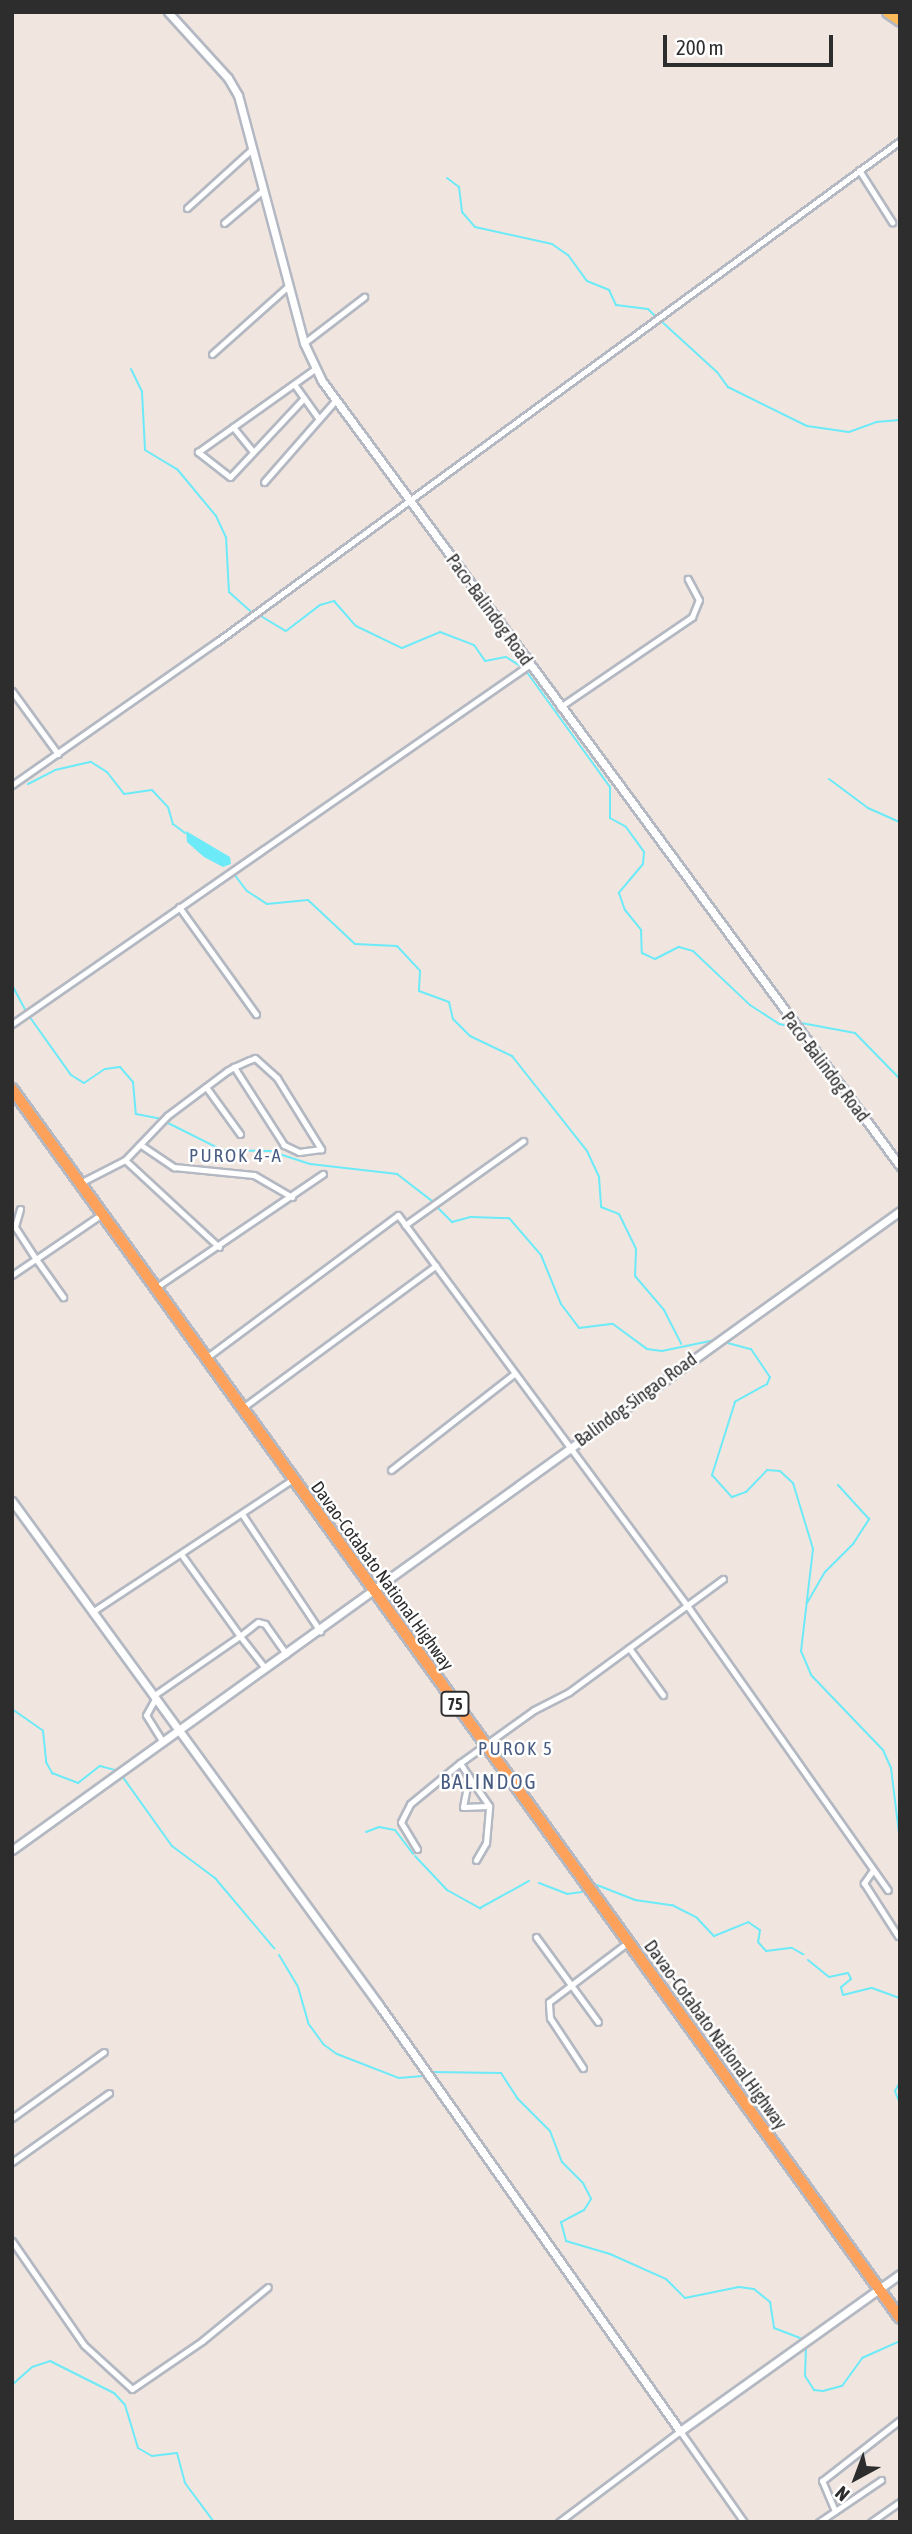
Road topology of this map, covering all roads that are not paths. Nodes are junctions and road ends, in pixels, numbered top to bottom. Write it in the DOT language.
graph roads {
  1 [pos="168,12"];
  2 [pos="887,12"];
  3 [pos="900,21"];
  4 [pos="900,141"];
  5 [pos="252,149"];
  6 [pos="859,170"];
  7 [pos="263,191"];
  8 [pos="187,208"];
  9 [pos="892,222"];
  10 [pos="224,223"];
  11 [pos="288,286"];
  12 [pos="364,297"];
  13 [pos="304,343"];
  14 [pos="212,354"];
  15 [pos="315,369"];
  16 [pos="295,384"];
  17 [pos="304,398"];
  18 [pos="335,401"];
  19 [pos="319,419"];
  20 [pos="233,427"];
  21 [pos="253,452"];
  22 [pos="264,482"];
  23 [pos="410,499"];
  24 [pos="688,579"];
  25 [pos="529,665"];
  26 [pos="12,691"];
  27 [pos="560,707"];
  28 [pos="58,754"];
  29 [pos="12,785"];
  30 [pos="179,907"];
  31 [pos="256,1014"];
  32 [pos="12,1024"];
  33 [pos="234,1067"];
  34 [pos="206,1087"];
  35 [pos="12,1089"];
  36 [pos="240,1134"];
  37 [pos="523,1141"];
  38 [pos="141,1145"];
  39 [pos="125,1160"];
  40 [pos="900,1166"];
  41 [pos="323,1174"];
  42 [pos="80,1183"];
  43 [pos="292,1197"];
  44 [pos="20,1209"];
  45 [pos="900,1211"];
  46 [pos="102,1213"];
  47 [pos="405,1225"];
  48 [pos="219,1247"];
  49 [pos="36,1259"];
  50 [pos="436,1265"];
  51 [pos="12,1275"];
  52 [pos="155,1287"];
  53 [pos="63,1297"];
  54 [pos="205,1358"];
  55 [pos="515,1373"];
  56 [pos="241,1409"];
  57 [pos="570,1447"];
  58 [pos="391,1470"];
  59 [pos="293,1479"];
  60 [pos="12,1501"];
  61 [pos="242,1514"];
  62 [pos="180,1554"];
  63 [pos="723,1579"];
  64 [pos="374,1592"];
  65 [pos="686,1604"];
  66 [pos="92,1612"];
  67 [pos="320,1631"];
  68 [pos="240,1636"];
  69 [pos="629,1648"];
  70 [pos="286,1654"];
  71 [pos="265,1669"];
  72 [pos="663,1695"];
  73 [pos="154,1698"];
  74 [pos="178,1732"];
  75 [pos="163,1742"];
  76 [pos="486,1746"];
  77 [pos="460,1763"];
  78 [pos="469,1777"];
  79 [pos="489,1806"];
  80 [pos="417,1849"];
  81 [pos="12,1850"];
  82 [pos="476,1860"];
  83 [pos="873,1870"];
  84 [pos="888,1890"];
  85 [pos="898,1936"];
  86 [pos="536,1937"];
  87 [pos="628,1942"];
  88 [pos="570,1982"];
  89 [pos="598,2022"];
  90 [pos="104,2052"];
  91 [pos="583,2068"];
  92 [pos="109,2093"];
  93 [pos="12,2118"];
  94 [pos="12,2162"];
  95 [pos="12,2241"];
  96 [pos="900,2274"];
  97 [pos="268,2287"];
  98 [pos="879,2289"];
  99 [pos="900,2318"];
  100 [pos="900,2420"];
  101 [pos="680,2431"];
  102 [pos="881,2480"];
  103 [pos="900,2502"];
  104 [pos="835,2511"];
  105 [pos="559,2522"];
  106 [pos="744,2522"];
  107 [pos="819,2522"];
  108 [pos="871,2522"];
  1 -- 5 [label="street, Paco-Balindog Road"];
  2 -- 3 [label="main road"];
  4 -- 6 [label="street"];
  5 -- 7 [label="street, Paco-Balindog Road"];
  5 -- 8 [label="street"];
  6 -- 9 [label="street"];
  6 -- 23 [label="street"];
  7 -- 10 [label="street"];
  7 -- 11 [label="street, Paco-Balindog Road"];
  11 -- 13 [label="street, Paco-Balindog Road"];
  11 -- 14 [label="street"];
  12 -- 13 [label="street"];
  13 -- 15 [label="street, Paco-Balindog Road"];
  15 -- 16 [label="street"];
  15 -- 18 [label="street, Paco-Balindog Road"];
  16 -- 17 [label="street"];
  16 -- 20 [label="street"];
  17 -- 19 [label="street"];
  17 -- 21 [label="street"];
  18 -- 19 [label="street"];
  18 -- 23 [label="street, Paco-Balindog Road"];
  19 -- 22 [label="street"];
  20 -- 21 [label="street"];
  20 -- 21 [label="street"];
  23 -- 25 [label="street, Paco-Balindog Road"];
  23 -- 28 [label="street"];
  24 -- 27 [label="street"];
  25 -- 27 [label="street, Paco-Balindog Road"];
  25 -- 30 [label="street"];
  26 -- 28 [label="street"];
  27 -- 40 [label="street, Paco-Balindog Road"];
  28 -- 29 [label="street"];
  30 -- 31 [label="street"];
  30 -- 32 [label="street"];
  33 -- 33 [label="street"];
  33 -- 34 [label="street"];
  34 -- 36 [label="street"];
  34 -- 38 [label="street"];
  35 -- 42 [label="highway, Davao-Cotabato National Highway / 75"];
  37 -- 47 [label="street"];
  38 -- 39 [label="street"];
  38 -- 43 [label="street"];
  39 -- 42 [label="street"];
  39 -- 48 [label="street"];
  41 -- 43 [label="street"];
  42 -- 46 [label="highway, Davao-Cotabato National Highway / 75"];
  43 -- 48 [label="street"];
  44 -- 49 [label="street"];
  45 -- 57 [label="street, Balindog-Singao Road"];
  46 -- 49 [label="street"];
  46 -- 52 [label="highway, Davao-Cotabato National Highway / 75"];
  47 -- 50 [label="street"];
  47 -- 54 [label="street"];
  48 -- 52 [label="street"];
  49 -- 51 [label="street"];
  49 -- 53 [label="street"];
  50 -- 55 [label="street"];
  50 -- 56 [label="street"];
  52 -- 54 [label="highway, Davao-Cotabato National Highway / 75"];
  54 -- 56 [label="highway, Davao-Cotabato National Highway / 75"];
  55 -- 57 [label="street"];
  55 -- 58 [label="street"];
  56 -- 59 [label="highway, Davao-Cotabato National Highway / 75"];
  57 -- 64 [label="street, Balindog-Singao Road"];
  57 -- 65 [label="street"];
  59 -- 61 [label="street"];
  59 -- 64 [label="highway, Davao-Cotabato National Highway / 75"];
  60 -- 66 [label="street"];
  61 -- 62 [label="street"];
  61 -- 67 [label="street"];
  62 -- 66 [label="street"];
  62 -- 68 [label="street"];
  63 -- 65 [label="street"];
  64 -- 67 [label="street, Balindog-Singao Road"];
  64 -- 76 [label="highway, Davao-Cotabato National Highway / 75"];
  65 -- 69 [label="street"];
  65 -- 83 [label="street"];
  66 -- 73 [label="street"];
  67 -- 70 [label="street, Balindog-Singao Road"];
  68 -- 70 [label="street"];
  68 -- 71 [label="street"];
  68 -- 73 [label="street"];
  69 -- 72 [label="street"];
  69 -- 76 [label="street"];
  70 -- 71 [label="street, Balindog-Singao Road"];
  71 -- 74 [label="street, Balindog-Singao Road"];
  73 -- 74 [label="street"];
  73 -- 75 [label="street"];
  74 -- 75 [label="street, Balindog-Singao Road"];
  74 -- 101 [label="street"];
  75 -- 81 [label="street, Balindog-Singao Road"];
  76 -- 77 [label="street"];
  76 -- 87 [label="highway, Davao-Cotabato National Highway / 75"];
  77 -- 78 [label="street"];
  77 -- 80 [label="street"];
  78 -- 79 [label="street"];
  78 -- 79 [label="street"];
  79 -- 82 [label="street"];
  83 -- 84 [label="street"];
  83 -- 85 [label="street"];
  86 -- 88 [label="street"];
  87 -- 88 [label="street"];
  87 -- 98 [label="highway, Davao-Cotabato National Highway / 75"];
  88 -- 89 [label="street"];
  88 -- 91 [label="street"];
  90 -- 93 [label="street"];
  92 -- 94 [label="street"];
  95 -- 97 [label="street"];
  96 -- 98 [label="street"];
  98 -- 99 [label="highway, Davao-Cotabato National Highway / 75"];
  98 -- 101 [label="street"];
  100 -- 104 [label="street"];
  101 -- 105 [label="street"];
  101 -- 106 [label="street"];
  102 -- 104 [label="street"];
  103 -- 108 [label="street"];
  104 -- 107 [label="street"];
}
